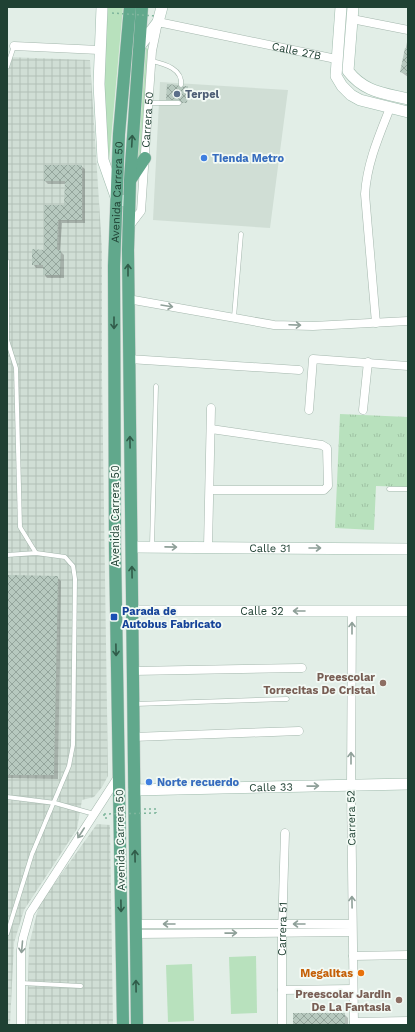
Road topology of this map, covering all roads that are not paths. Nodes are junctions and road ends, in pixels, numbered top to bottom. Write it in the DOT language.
graph roads {
  1 [pos="102,7"];
  2 [pos="130,7"];
  3 [pos="142,7"];
  4 [pos="341,7"];
  5 [pos="353,7"];
  6 [pos="159,15"];
  7 [pos="352,19"];
  8 [pos="408,30"];
  9 [pos="14,46"];
  10 [pos="139,47"];
  11 [pos="99,50"];
  12 [pos="336,59"];
  13 [pos="152,61"];
  14 [pos="7,67"];
  15 [pos="182,85"];
  16 [pos="408,99"];
  17 [pos="148,103"];
  18 [pos="179,103"];
  19 [pos="390,108"];
  20 [pos="408,112"];
  21 [pos="145,158"];
  22 [pos="130,180"];
  23 [pos="116,200"];
  24 [pos="129,201"];
  25 [pos="128,228"];
  26 [pos="241,234"];
  27 [pos="7,261"];
  28 [pos="128,299"];
  29 [pos="234,317"];
  30 [pos="408,321"];
  31 [pos="376,323"];
  32 [pos="129,360"];
  33 [pos="368,362"];
  34 [pos="408,366"];
  35 [pos="299,370"];
  36 [pos="156,386"];
  37 [pos="211,408"];
  38 [pos="309,410"];
  39 [pos="363,410"];
  40 [pos="211,429"];
  41 [pos="389,489"];
  42 [pos="408,489"];
  43 [pos="211,490"];
  44 [pos="152,546"];
  45 [pos="132,547"];
  46 [pos="208,547"];
  47 [pos="408,548"];
  48 [pos="36,553"];
  49 [pos="7,555"];
  50 [pos="116,611"];
  51 [pos="132,611"];
  52 [pos="352,611"];
  53 [pos="408,611"];
  54 [pos="302,668"];
  55 [pos="133,671"];
  56 [pos="287,699"];
  57 [pos="133,704"];
  58 [pos="299,731"];
  59 [pos="134,736"];
  60 [pos="118,777"];
  61 [pos="408,784"];
  62 [pos="351,786"];
  63 [pos="134,790"];
  64 [pos="7,797"];
  65 [pos="54,803"];
  66 [pos="94,814"];
  67 [pos="285,833"];
  68 [pos="203,924"];
  69 [pos="282,928"];
  70 [pos="352,928"];
  71 [pos="136,929"];
  72 [pos="204,933"];
  73 [pos="7,934"];
  74 [pos="408,955"];
  75 [pos="353,956"];
  76 [pos="21,983"];
  77 [pos="81,986"];
  78 [pos="353,989"];
  79 [pos="282,990"];
  80 [pos="408,1021"];
  81 [pos="354,1023"];
  82 [pos="21,1025"];
  83 [pos="123,1025"];
  84 [pos="136,1025"];
  85 [pos="282,1025"];
  1 -- 11 [label="main road"];
  2 -- 23 [label="main road, Avenida Carrera 50"];
  3 -- 10 [label="main road, Avenida Carrera 50"];
  4 -- 12 [label="main road"];
  5 -- 7 [label="main road"];
  6 -- 10 [label="main road"];
  6 -- 12 [label="street, Calle 27B"];
  6 -- 13 [label="street, Carrera 50"];
  7 -- 8 [label="street"];
  7 -- 16 [label="main road"];
  9 -- 11 [label="street"];
  9 -- 14 [label="lane"];
  22 -- 10 [label="main road, Avenida Carrera 50, one-way"];
  11 -- 23 [label="main road"];
  12 -- 19 [label="main road, Calle 27B"];
  13 -- 15 [label="lane"];
  13 -- 17 [label="street, Carrera 50"];
  17 -- 18 [label="lane"];
  17 -- 21 [label="street, Carrera 50"];
  19 -- 20 [label="main road, Calle 27B"];
  19 -- 31 [label="street"];
  21 -- 22 [label="main road"];
  21 -- 25 [label="street, Carrera 50"];
  22 -- 24 [label="main road, Avenida Carrera 50"];
  23 -- 24 [label="main road"];
  23 -- 50 [label="main road, Avenida Carrera 50, one-way"];
  24 -- 25 [label="main road, Avenida Carrera 50"];
  28 -- 25 [label="main road, Avenida Carrera 50, one-way"];
  26 -- 29 [label="lane"];
  27 -- 48 [label="lane"];
  28 -- 29 [label="street, one-way"];
  28 -- 32 [label="main road, Avenida Carrera 50"];
  29 -- 31 [label="street, one-way"];
  30 -- 31 [label="street"];
  32 -- 35 [label="street"];
  45 -- 32 [label="main road, Avenida Carrera 50, one-way"];
  33 -- 34 [label="street"];
  33 -- 38 [label="street"];
  33 -- 39 [label="street"];
  36 -- 44 [label="lane"];
  37 -- 40 [label="street"];
  40 -- 43 [label="street"];
  40 -- 43 [label="street"];
  41 -- 42 [label="lane"];
  43 -- 46 [label="street"];
  44 -- 45 [label="main road, Calle 31"];
  44 -- 46 [label="main road, Calle 31, one-way"];
  51 -- 45 [label="main road, Avenida Carrera 50, one-way"];
  46 -- 47 [label="main road, Calle 31, one-way"];
  48 -- 49 [label="lane"];
  48 -- 65 [label="lane"];
  50 -- 51 [label="main road, Calle 32"];
  50 -- 60 [label="main road, Avenida Carrera 50, one-way"];
  52 -- 51 [label="main road, Calle 32, one-way"];
  51 -- 55 [label="main road, Avenida Carrera 50"];
  52 -- 53 [label="main road, Calle 32"];
  62 -- 52 [label="street, Carrera 52, one-way"];
  54 -- 55 [label="street"];
  55 -- 57 [label="main road, Avenida Carrera 50"];
  56 -- 57 [label="lane"];
  57 -- 59 [label="main road, Avenida Carrera 50"];
  58 -- 59 [label="street"];
  59 -- 63 [label="main road, Avenida Carrera 50"];
  60 -- 66 [label="street"];
  60 -- 83 [label="main road, Avenida Carrera 50, one-way"];
  61 -- 62 [label="main road, Calle 33"];
  63 -- 62 [label="main road, Calle 33, one-way"];
  70 -- 62 [label="street, Carrera 52, one-way"];
  71 -- 63 [label="main road, Avenida Carrera 50, one-way"];
  64 -- 65 [label="lane"];
  65 -- 66 [label="lane"];
  65 -- 73 [label="lane"];
  66 -- 76 [label="street, one-way"];
  67 -- 69 [label="street, Carrera 51"];
  68 -- 69 [label="street"];
  68 -- 71 [label="street, one-way"];
  68 -- 72 [label="lane"];
  69 -- 70 [label="street"];
  72 -- 69 [label="street, one-way"];
  69 -- 79 [label="street, Carrera 51"];
  70 -- 75 [label="street, Carrera 52"];
  71 -- 72 [label="street"];
  84 -- 71 [label="main road, Avenida Carrera 50, one-way"];
  74 -- 75 [label="street"];
  75 -- 78 [label="street, Carrera 52"];
  76 -- 77 [label="lane"];
  76 -- 82 [label="street"];
  78 -- 79 [label="street"];
  78 -- 81 [label="street, Carrera 52"];
  79 -- 85 [label="street, Carrera 51"];
  80 -- 81 [label="street"];
}
